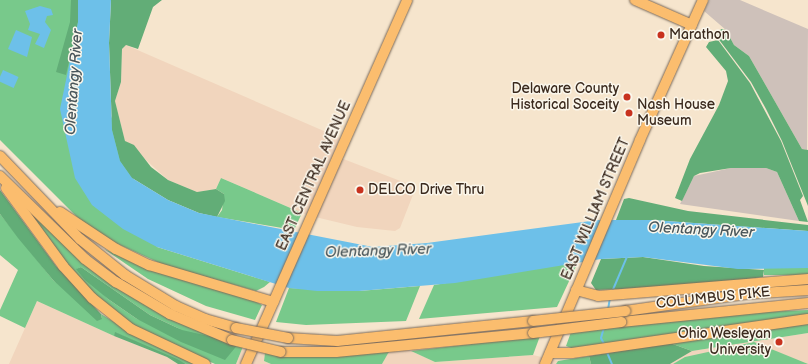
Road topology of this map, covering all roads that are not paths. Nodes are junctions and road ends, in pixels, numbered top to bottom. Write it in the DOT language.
graph roads {
  1 [pos="407,0"];
  2 [pos="635,0"];
  3 [pos="703,0"];
  4 [pos="692,25"];
  5 [pos="0,156"];
  6 [pos="0,177"];
  7 [pos="32,190"];
  8 [pos="808,279"];
  9 [pos="576,290"];
  10 [pos="808,290"];
  11 [pos="274,302"];
  12 [pos="808,303"];
  13 [pos="808,318"];
  14 [pos="550,353"];
  15 [pos="205,364"];
  16 [pos="246,364"];
  17 [pos="545,364"];
  1 -- 11 [label="highway, EAST CENTRAL AVENUE"];
  2 -- 4 [label="highway"];
  3 -- 4 [label="highway, EAST WILLIAM STREET"];
  4 -- 9 [label="highway, EAST WILLIAM STREET"];
  5 -- 7 [label="highway"];
  6 -- 12 [label="highway, COLUMBUS PIKE, bridge"];
  6 -- 15 [label="highway"];
  7 -- 10 [label="highway, COLUMBUS PIKE, bridge"];
  7 -- 11 [label="highway"];
  8 -- 9 [label="highway"];
  9 -- 14 [label="highway, EAST WILLIAM STREET"];
  11 -- 16 [label="highway, EAST CENTRAL AVENUE"];
  13 -- 14 [label="highway"];
  14 -- 17 [label="highway, EAST WILLIAM STREET"];
}
